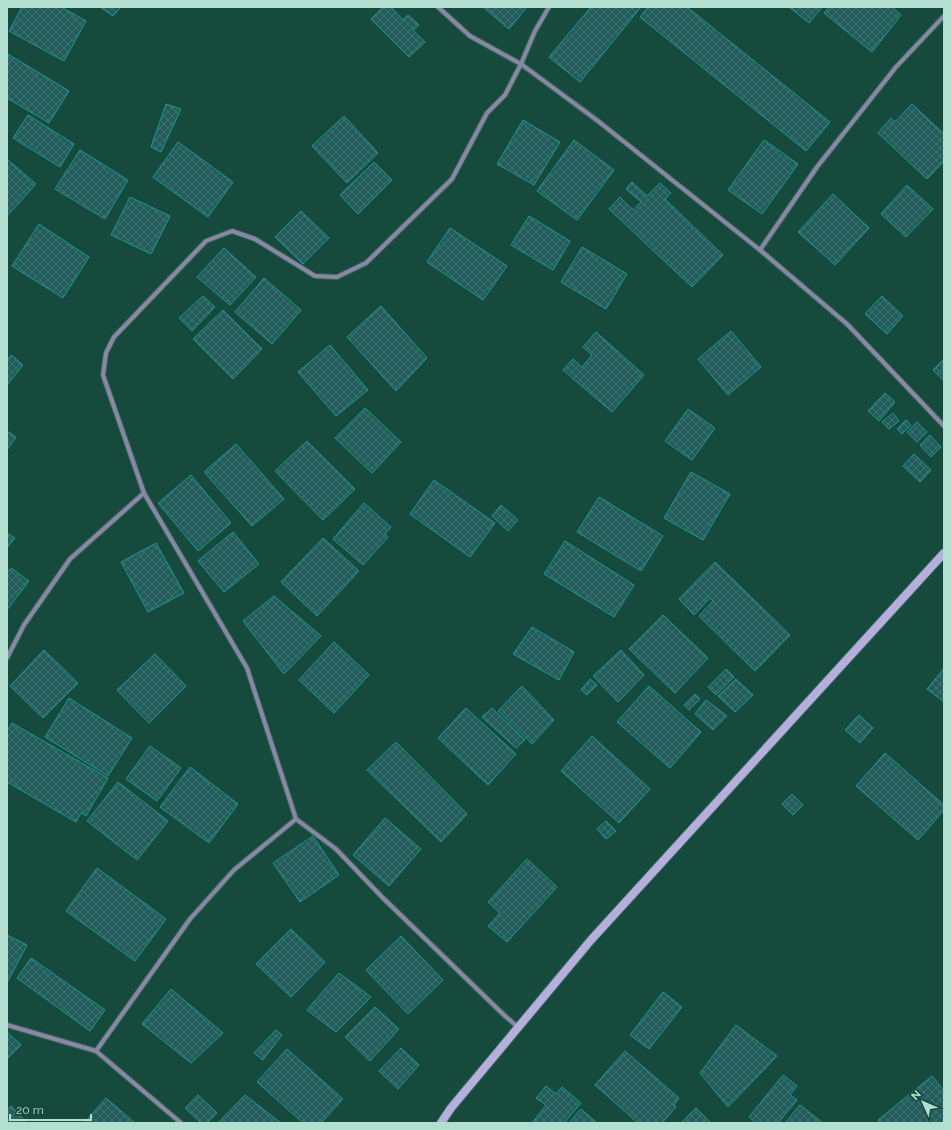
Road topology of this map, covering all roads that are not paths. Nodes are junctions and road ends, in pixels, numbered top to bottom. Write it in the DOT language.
graph roads {
  1 [pos="438,7"];
  2 [pos="549,7"];
  3 [pos="944,16"];
  4 [pos="522,64"];
  5 [pos="760,250"];
  6 [pos="944,426"];
  7 [pos="144,493"];
  8 [pos="944,553"];
  9 [pos="7,658"];
  10 [pos="296,819"];
  11 [pos="7,1025"];
  12 [pos="518,1027"];
  13 [pos="96,1051"];
  14 [pos="181,1123"];
  15 [pos="441,1123"];
  1 -- 4 [label="street"];
  2 -- 4 [label="street"];
  3 -- 5 [label="street"];
  4 -- 5 [label="street"];
  4 -- 7 [label="street"];
  5 -- 6 [label="street"];
  7 -- 9 [label="street"];
  7 -- 10 [label="street"];
  8 -- 12 [label="main road"];
  10 -- 12 [label="street"];
  10 -- 13 [label="street"];
  11 -- 13 [label="street"];
  12 -- 15 [label="main road"];
  13 -- 14 [label="street"];
}
